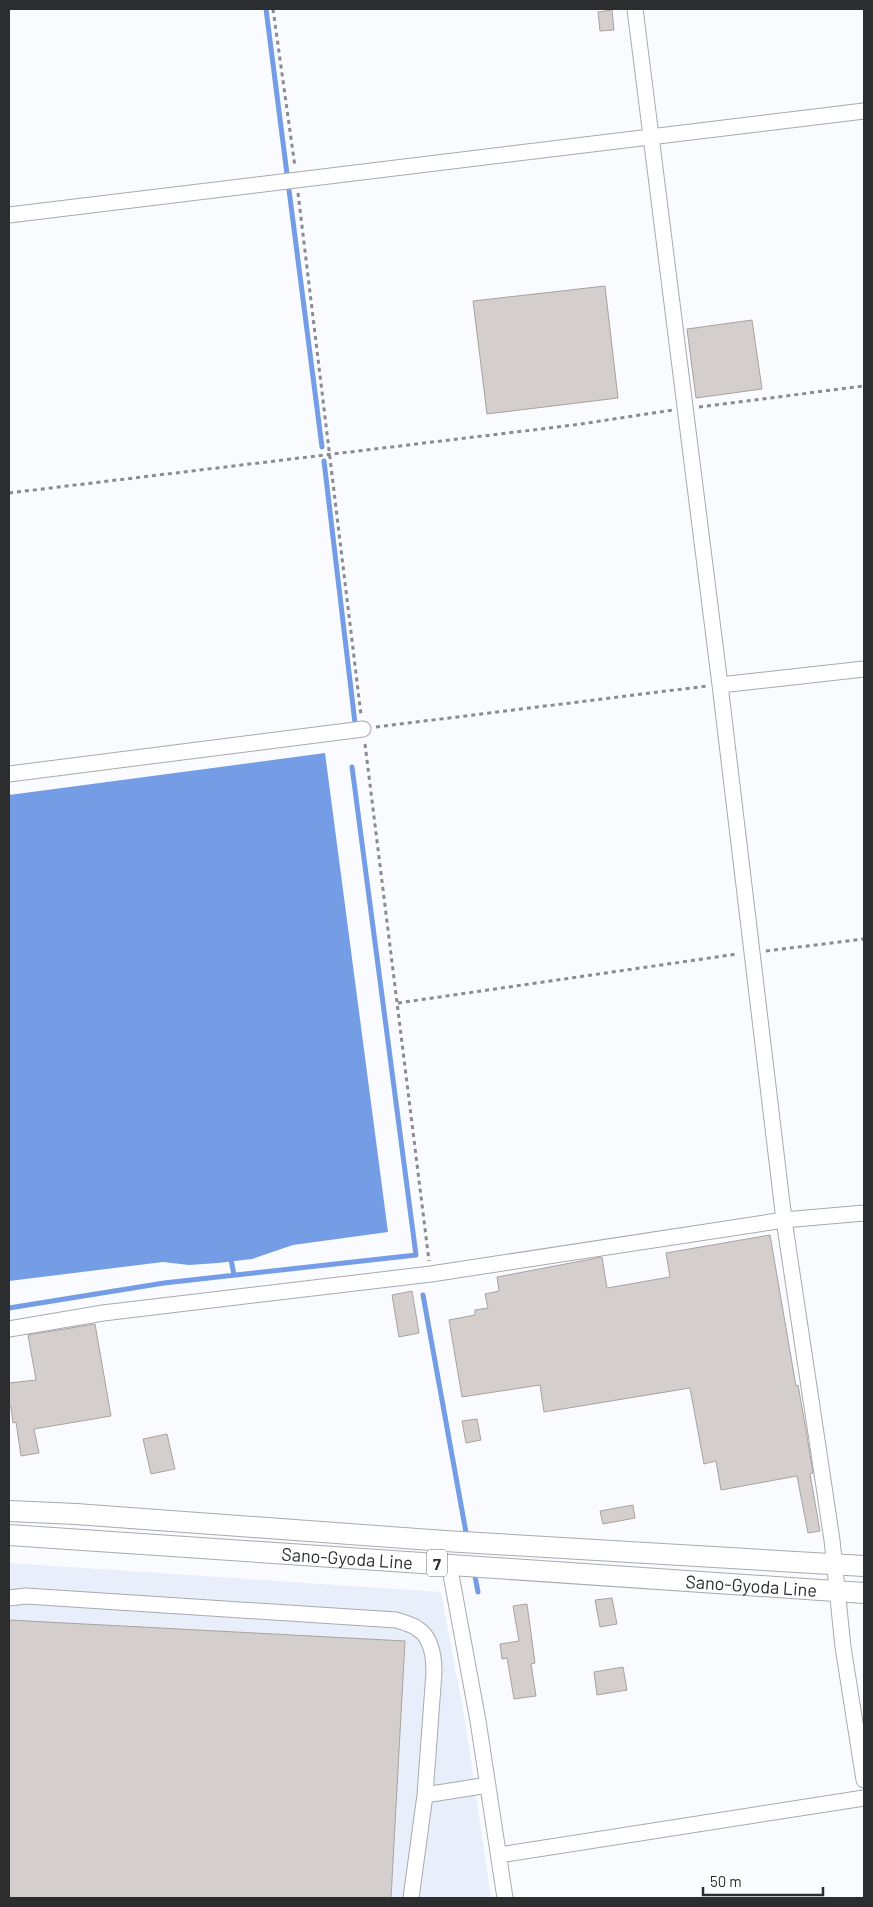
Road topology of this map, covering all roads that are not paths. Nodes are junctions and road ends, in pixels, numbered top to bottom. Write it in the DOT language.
graph roads {
  1 [pos="635,9"];
  2 [pos="864,111"];
  3 [pos="651,138"];
  4 [pos="9,216"];
  5 [pos="864,669"];
  6 [pos="720,685"];
  7 [pos="363,729"];
  8 [pos="9,774"];
  9 [pos="864,1213"];
  10 [pos="784,1220"];
  11 [pos="9,1329"];
  12 [pos="9,1511"];
  13 [pos="9,1535"];
  14 [pos="449,1564"];
  15 [pos="835,1564"];
  16 [pos="864,1566"];
  17 [pos="837,1591"];
  18 [pos="864,1593"];
  19 [pos="9,1598"];
  20 [pos="864,1780"];
  21 [pos="488,1785"];
  22 [pos="425,1795"];
  23 [pos="864,1798"];
  24 [pos="499,1855"];
  25 [pos="411,1898"];
  26 [pos="505,1898"];
  1 -- 3 [label="street"];
  2 -- 3 [label="street"];
  3 -- 4 [label="street"];
  3 -- 6 [label="street"];
  5 -- 6 [label="street"];
  6 -- 10 [label="street"];
  7 -- 8 [label="street"];
  9 -- 10 [label="street"];
  10 -- 11 [label="street"];
  10 -- 15 [label="street"];
  12 -- 15 [label="main road, Sano-Gyoda Line / 7"];
  13 -- 14 [label="main road, Sano-Gyoda Line / 7"];
  14 -- 17 [label="main road, Sano-Gyoda Line / 7"];
  14 -- 21 [label="street"];
  15 -- 16 [label="main road, Sano-Gyoda Line / 7"];
  15 -- 17 [label="street"];
  17 -- 18 [label="main road, Sano-Gyoda Line / 7"];
  17 -- 20 [label="street"];
  19 -- 22 [label="street"];
  21 -- 22 [label="street"];
  21 -- 24 [label="street"];
  22 -- 25 [label="street"];
  23 -- 24 [label="street"];
  24 -- 26 [label="street"];
}
